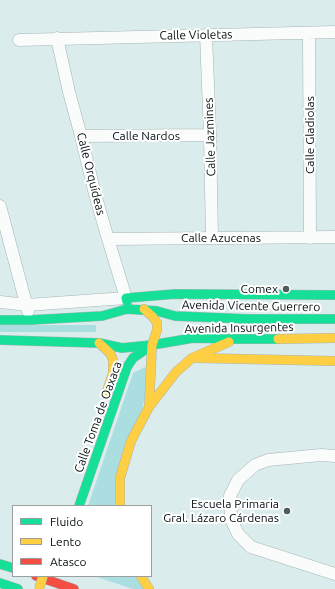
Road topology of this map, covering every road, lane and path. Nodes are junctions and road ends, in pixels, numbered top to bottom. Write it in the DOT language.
graph roads {
  1 [pos="309,32"];
  2 [pos="335,32"];
  3 [pos="206,35"];
  4 [pos="57,38"];
  5 [pos="19,40"];
  6 [pos="210,135"];
  7 [pos="81,136"];
  8 [pos="0,206"];
  9 [pos="335,237"];
  10 [pos="212,238"];
  11 [pos="310,238"];
  12 [pos="108,239"];
  13 [pos="335,295"];
  14 [pos="0,302"];
  15 [pos="127,304"];
  16 [pos="27,305"];
  17 [pos="144,309"];
  18 [pos="335,319"];
  19 [pos="0,320"];
  20 [pos="30,320"];
  21 [pos="335,338"];
  22 [pos="0,340"];
  23 [pos="234,340"];
  24 [pos="99,343"];
  25 [pos="152,345"];
  26 [pos="192,358"];
  27 [pos="335,361"];
  28 [pos="103,403"];
  29 [pos="149,407"];
  30 [pos="335,456"];
  31 [pos="79,505"];
  32 [pos="120,505"];
  33 [pos="0,564"];
  34 [pos="12,568"];
  35 [pos="335,574"];
  36 [pos="39,577"];
  37 [pos="43,577"];
  38 [pos="54,577"];
  39 [pos="142,577"];
  40 [pos="0,583"];
  41 [pos="18,589"];
  42 [pos="39,589"];
  43 [pos="50,589"];
  44 [pos="74,589"];
  45 [pos="148,589"];
  1 -- 2 [label="street, Calle Violetas"];
  1 -- 3 [label="street, Calle Violetas"];
  1 -- 11 [label="street, Calle Gladiolas"];
  3 -- 4 [label="street, Calle Violetas"];
  3 -- 6 [label="street, Calle Jazmines"];
  4 -- 5 [label="street, Calle Violetas"];
  4 -- 7 [label="street, Calle Orquídeas"];
  6 -- 7 [label="street, Calle Nardos"];
  6 -- 10 [label="street, Calle Jazmines"];
  7 -- 12 [label="street, Calle Orquídeas"];
  8 -- 16 [label="street"];
  9 -- 11 [label="street, Calle Azucenas"];
  10 -- 11 [label="street, Calle Azucenas"];
  10 -- 12 [label="street, Calle Azucenas"];
  12 -- 15 [label="street, Calle Orquídeas"];
  13 -- 15 [label="main road"];
  14 -- 16 [label="street"];
  15 -- 16 [label="street"];
  15 -- 17 [label="main road, Avenida Vicente Guerrero"];
  15 -- 20 [label="main road, Avenida Vicente Guerrero"];
  16 -- 20 [label="street"];
  17 -- 18 [label="main road, Avenida Vicente Guerrero"];
  17 -- 25 [label="main road"];
  19 -- 20 [label="main road, Avenida Vicente Guerrero"];
  21 -- 23 [label="main road, Avenida Insurgentes"];
  22 -- 24 [label="main road, Avenida Insurgentes"];
  23 -- 25 [label="main road, Avenida Insurgentes"];
  23 -- 26 [label="main road"];
  24 -- 25 [label="main road, Avenida Insurgentes"];
  24 -- 28 [label="main road, Calle Toma de Oaxaca"];
  25 -- 29 [label="main road"];
  25 -- 31 [label="main road, Calle Toma de Oaxaca"];
  26 -- 27 [label="main road"];
  26 -- 29 [label="main road"];
  29 -- 32 [label="main road"];
  30 -- 35 [label="street"];
  33 -- 34 [label="main road"];
  36 -- 44 [label="main road"];
  37 -- 42 [label="main road, bridge"];
  38 -- 43 [label="main road"];
  39 -- 45 [label="main road"];
  40 -- 41 [label="main road"];
}
